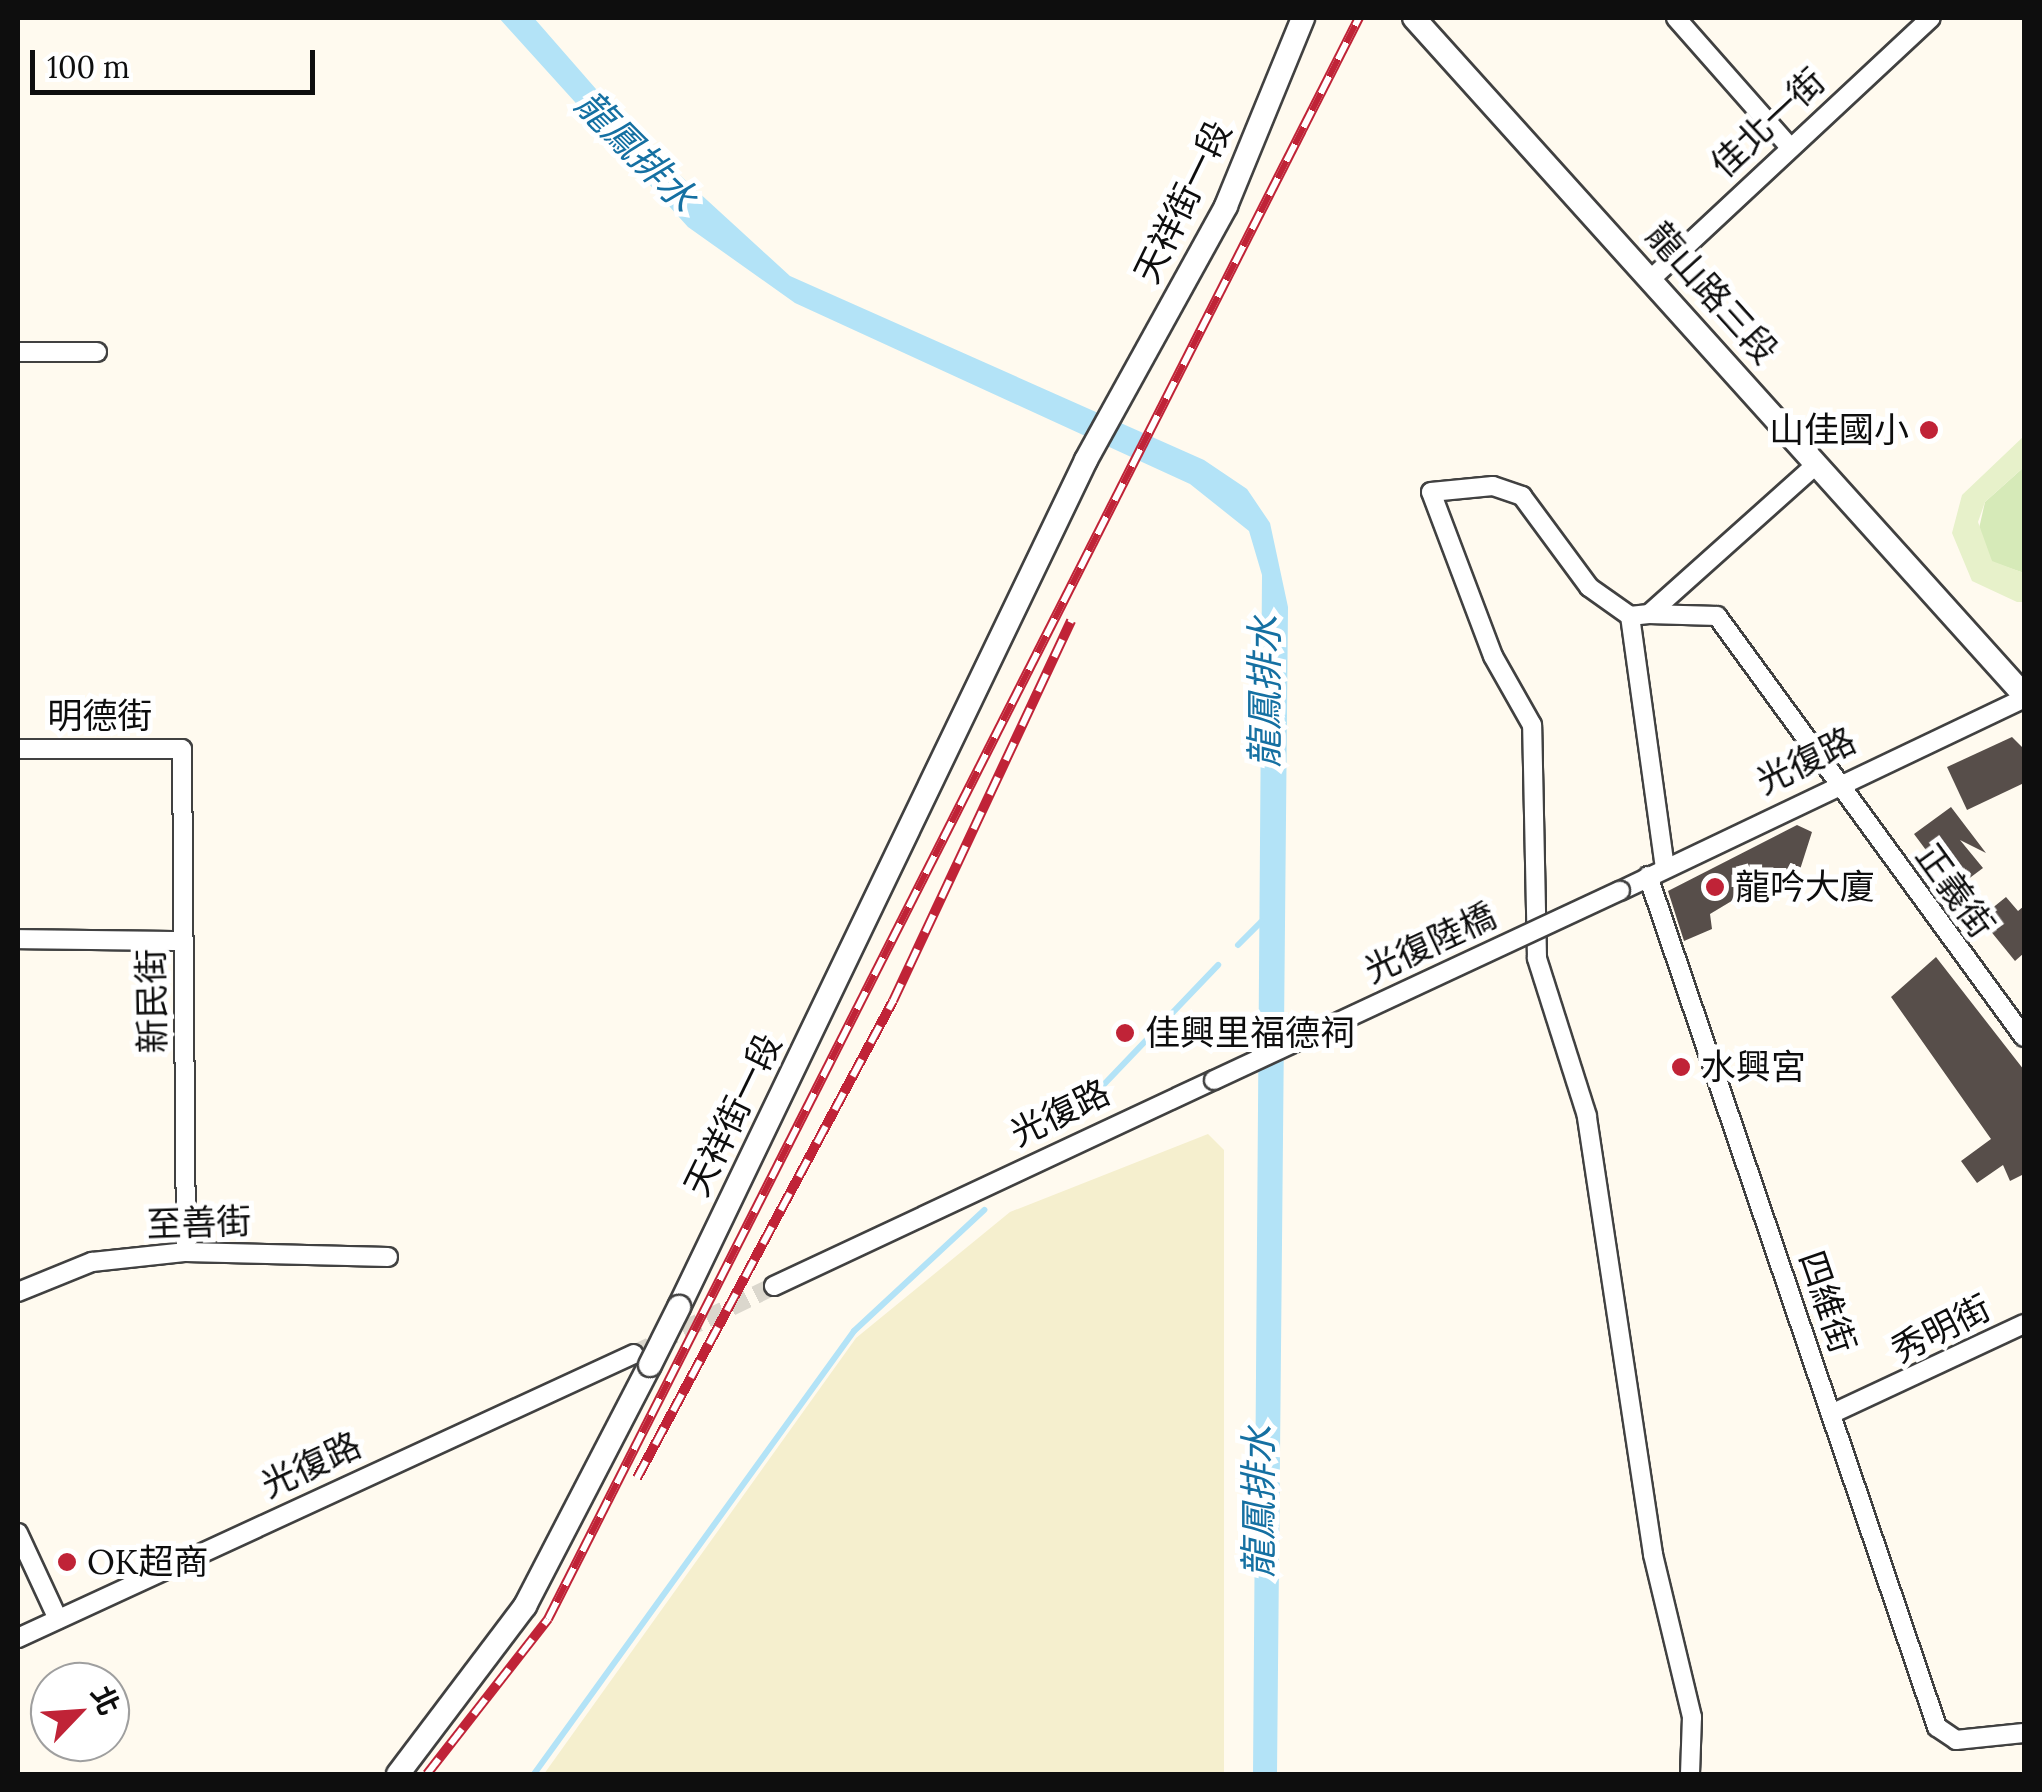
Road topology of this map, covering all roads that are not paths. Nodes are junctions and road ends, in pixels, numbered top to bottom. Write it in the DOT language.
graph roads {
  1 [pos="1303,18"];
  2 [pos="1676,18"];
  3 [pos="1932,18"];
  4 [pos="1423,21"];
  5 [pos="1789,146"];
  6 [pos="1652,278"];
  7 [pos="18,352"];
  8 [pos="97,352"];
  9 [pos="1817,464"];
  10 [pos="1639,615"];
  11 [pos="2024,697"];
  12 [pos="18,748"];
  13 [pos="182,749"];
  14 [pos="1836,781"];
  15 [pos="1656,872"];
  16 [pos="1620,891"];
  17 [pos="18,940"];
  18 [pos="184,941"];
  19 [pos="2024,1038"];
  20 [pos="1214,1080"];
  21 [pos="186,1252"];
  22 [pos="388,1257"];
  23 [pos="774,1286"];
  24 [pos="18,1292"];
  25 [pos="2024,1324"];
  26 [pos="642,1360"];
  27 [pos="1830,1414"];
  28 [pos="18,1533"];
  29 [pos="58,1620"];
  30 [pos="18,1638"];
  31 [pos="2024,1732"];
  32 [pos="398,1774"];
  33 [pos="1690,1774"];
  1 -- 26 [label="street, 天祥街一段, bridge"];
  2 -- 5 [label="street"];
  3 -- 5 [label="street, 佳北一街"];
  4 -- 6 [label="street, 龍山路三段"];
  5 -- 6 [label="street, 佳北一街"];
  6 -- 9 [label="street, 龍山路三段"];
  7 -- 8 [label="street"];
  9 -- 10 [label="street"];
  9 -- 11 [label="street, 龍山路三段"];
  10 -- 14 [label="street, 正義街"];
  10 -- 15 [label="street, 四維街"];
  10 -- 33 [label="street"];
  11 -- 14 [label="street, 光復路"];
  12 -- 13 [label="street, 明德街"];
  13 -- 18 [label="street, 新民街"];
  14 -- 15 [label="street, 光復路"];
  14 -- 19 [label="street, 正義街"];
  15 -- 16 [label="street, 光復路"];
  15 -- 27 [label="street, 四維街"];
  16 -- 20 [label="street, 光復陸橋, bridge"];
  17 -- 18 [label="street"];
  18 -- 21 [label="street, 新民街"];
  20 -- 23 [label="street, 光復路"];
  21 -- 22 [label="street, 至善街"];
  21 -- 24 [label="street, 至善街"];
  25 -- 27 [label="street, 秀明街"];
  26 -- 29 [label="street, 光復路"];
  26 -- 32 [label="street, 天祥街一段"];
  27 -- 31 [label="street, 四維街"];
  28 -- 29 [label="street"];
  29 -- 30 [label="street, 光復路"];
}
